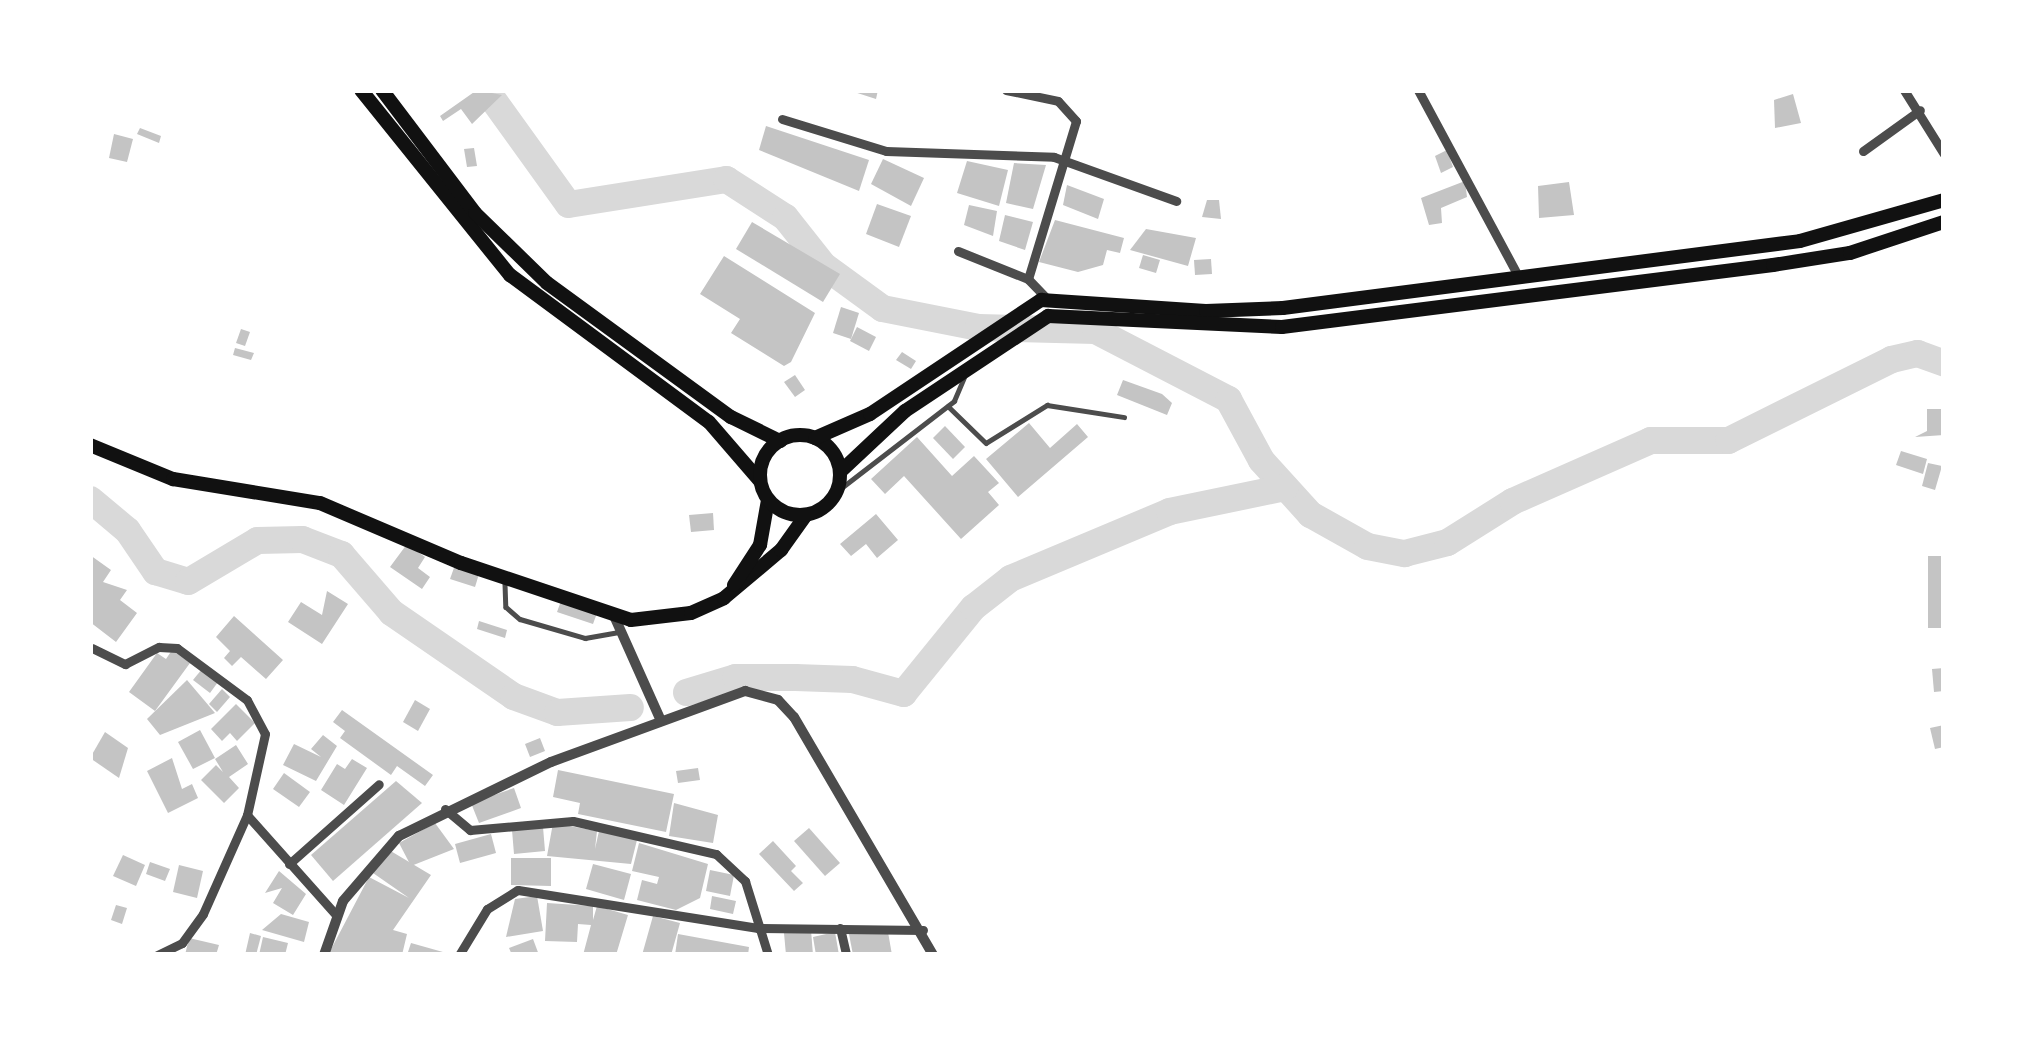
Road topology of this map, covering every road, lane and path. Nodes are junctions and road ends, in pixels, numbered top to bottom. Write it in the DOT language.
graph roads {
  1 [pos="361,90"];
  2 [pos="382,90"];
  3 [pos="1006,90"];
  4 [pos="1418,90"];
  5 [pos="1904,90"];
  6 [pos="1920,110"];
  7 [pos="782,119"];
  8 [pos="1863,152"];
  9 [pos="1944,154"];
  10 [pos="1068,160"];
  11 [pos="1944,200"];
  12 [pos="1176,201"];
  13 [pos="1944,222"];
  14 [pos="958,251"];
  15 [pos="1518,276"];
  16 [pos="1028,279"];
  17 [pos="1047,299"];
  18 [pos="964,370"];
  19 [pos="948,406"];
  20 [pos="1124,417"];
  21 [pos="814,438"];
  22 [pos="780,440"];
  23 [pos="90,445"];
  24 [pos="840,472"];
  25 [pos="760,481"];
  26 [pos="836,491"];
  27 [pos="768,500"];
  28 [pos="806,515"];
  29 [pos="506,578"];
  30 [pos="724,598"];
  31 [pos="620,623"];
  32 [pos="92,648"];
  33 [pos="661,722"];
  34 [pos="379,784"];
  35 [pos="444,809"];
  36 [pos="247,815"];
  37 [pos="289,864"];
  38 [pos="336,915"];
  39 [pos="758,928"];
  40 [pos="840,928"];
  41 [pos="923,930"];
  42 [pos="157,955"];
  43 [pos="324,955"];
  44 [pos="459,955"];
  45 [pos="768,955"];
  46 [pos="846,955"];
  47 [pos="933,955"];
  1 -- 25 [label="main road"];
  2 -- 22 [label="main road"];
  3 -- 10 [label="street"];
  4 -- 15 [label="street"];
  5 -- 6 [label="street"];
  6 -- 8 [label="street"];
  6 -- 9 [label="street"];
  7 -- 10 [label="street"];
  10 -- 12 [label="street"];
  10 -- 16 [label="street"];
  11 -- 15 [label="main road"];
  13 -- 18 [label="main road"];
  14 -- 16 [label="street"];
  15 -- 17 [label="main road"];
  16 -- 17 [label="street"];
  17 -- 21 [label="main road"];
  18 -- 19 [label="lane"];
  18 -- 24 [label="main road"];
  19 -- 20 [label="lane"];
  19 -- 26 [label="lane"];
  21 -- 22 [label="main road"];
  21 -- 24 [label="main road"];
  22 -- 25 [label="main road"];
  23 -- 29 [label="main road"];
  24 -- 26 [label="main road"];
  25 -- 27 [label="main road"];
  26 -- 28 [label="main road"];
  27 -- 28 [label="main road"];
  27 -- 30 [label="main road"];
  28 -- 30 [label="main road"];
  29 -- 31 [label="main road"];
  29 -- 31 [label="lane"];
  30 -- 31 [label="main road"];
  31 -- 33 [label="street"];
  32 -- 36 [label="street"];
  33 -- 35 [label="street"];
  33 -- 41 [label="street"];
  34 -- 37 [label="street"];
  35 -- 38 [label="street"];
  35 -- 39 [label="street"];
  36 -- 37 [label="street"];
  36 -- 42 [label="street"];
  37 -- 38 [label="street"];
  38 -- 43 [label="street"];
  39 -- 40 [label="street"];
  39 -- 44 [label="street"];
  39 -- 45 [label="street"];
  40 -- 41 [label="street"];
  40 -- 46 [label="street"];
  41 -- 47 [label="street"];
}
